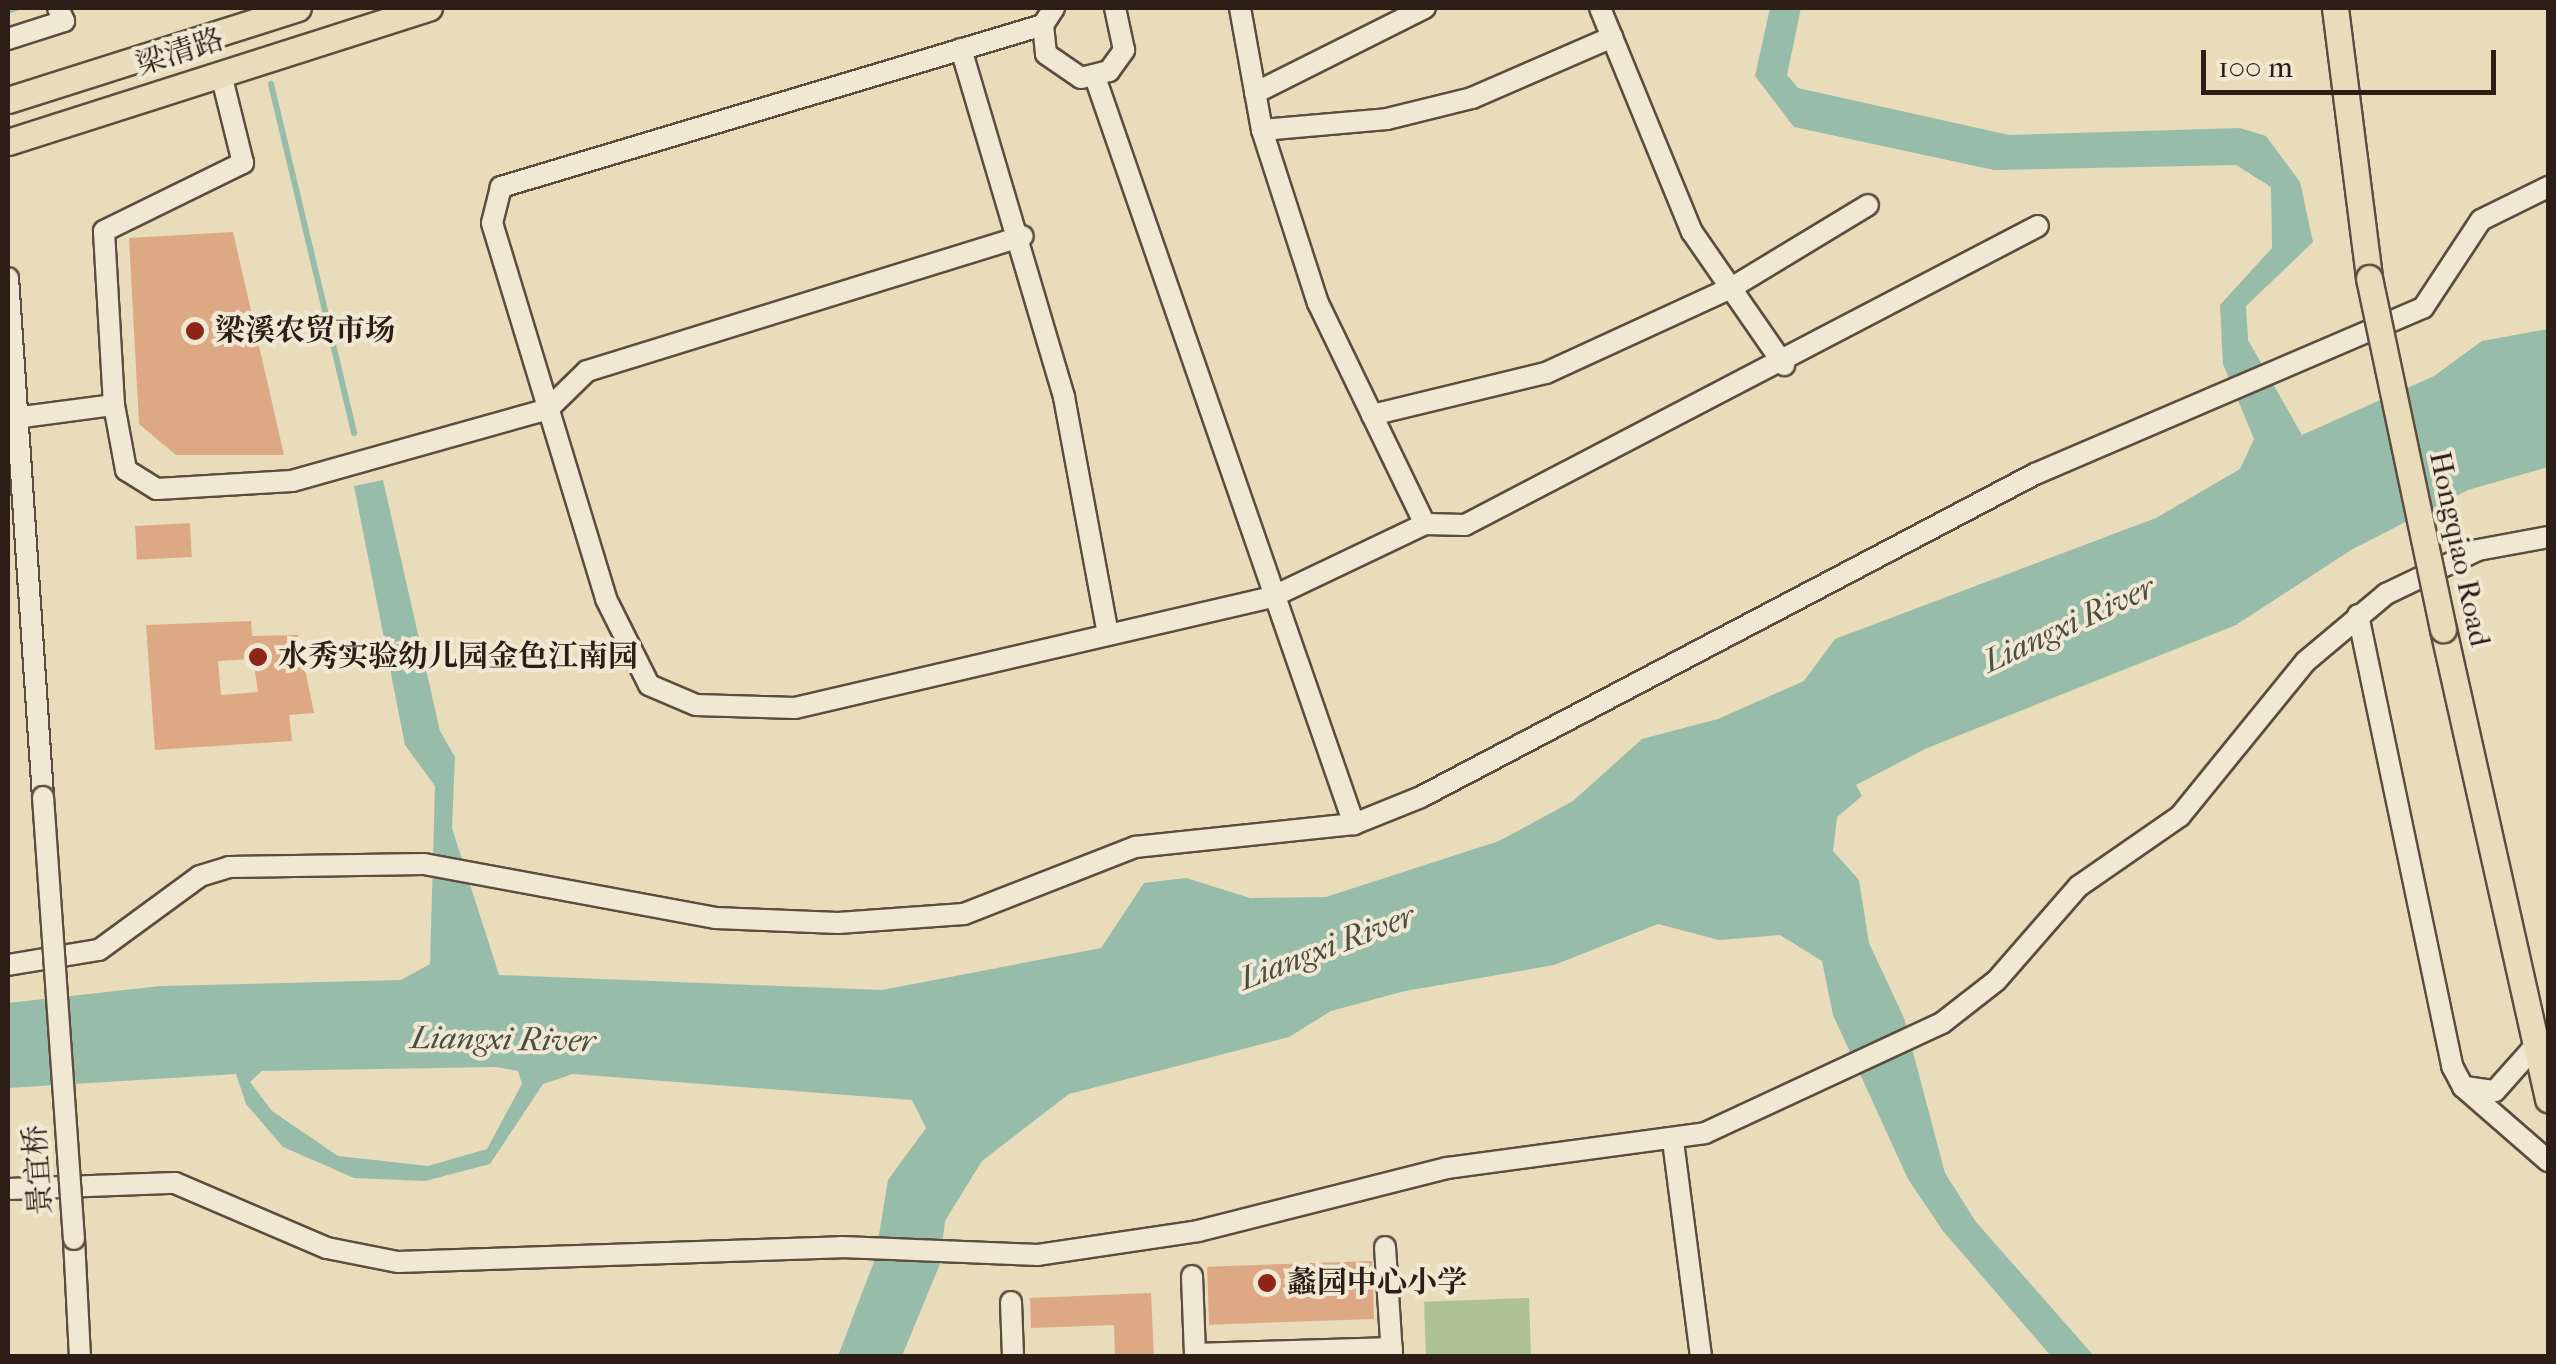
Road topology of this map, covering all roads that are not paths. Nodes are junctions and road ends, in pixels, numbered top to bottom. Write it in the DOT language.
graph roads {
  1 [pos="58,8"];
  2 [pos="298,8"];
  3 [pos="429,8"];
  4 [pos="1240,8"];
  5 [pos="1425,8"];
  6 [pos="1600,8"];
  7 [pos="2335,8"];
  8 [pos="1122,9"];
  9 [pos="1048,16"];
  10 [pos="1612,37"];
  11 [pos="8,39"];
  12 [pos="961,49"];
  13 [pos="222,74"];
  14 [pos="1095,77"];
  15 [pos="1255,93"];
  16 [pos="8,100"];
  17 [pos="1262,130"];
  18 [pos="8,142"];
  19 [pos="2548,187"];
  20 [pos="1868,206"];
  21 [pos="2038,226"];
  22 [pos="1022,236"];
  23 [pos="8,278"];
  24 [pos="1731,288"];
  25 [pos="1784,365"];
  26 [pos="114,405"];
  27 [pos="548,409"];
  28 [pos="1372,415"];
  29 [pos="14,418"];
  30 [pos="1425,524"];
  31 [pos="2538,539"];
  32 [pos="2548,556"];
  33 [pos="1272,597"];
  34 [pos="2358,616"];
  35 [pos="1108,634"];
  36 [pos="1354,824"];
  37 [pos="8,965"];
  38 [pos="2542,1048"];
  39 [pos="2463,1087"];
  40 [pos="2548,1099"];
  41 [pos="1673,1140"];
  42 [pos="2548,1161"];
  43 [pos="8,1189"];
  44 [pos="1385,1247"];
  45 [pos="1192,1276"];
  46 [pos="1011,1302"];
  47 [pos="1392,1352"];
  48 [pos="80,1356"];
  49 [pos="1013,1356"];
  50 [pos="1701,1356"];
  1 -- 11 [label="street"];
  2 -- 16 [label="main road, 梁清路"];
  3 -- 13 [label="main road, 梁清路"];
  4 -- 15 [label="street"];
  5 -- 15 [label="street"];
  6 -- 10 [label="street"];
  7 -- 38 [label="main road, Hongqiao Road, bridge"];
  8 -- 14 [label="street"];
  9 -- 12 [label="street"];
  9 -- 14 [label="street"];
  10 -- 17 [label="street"];
  10 -- 24 [label="street"];
  12 -- 22 [label="street"];
  12 -- 27 [label="street"];
  13 -- 18 [label="main road, 梁清路"];
  13 -- 26 [label="street"];
  14 -- 33 [label="street"];
  15 -- 17 [label="street"];
  17 -- 28 [label="street"];
  19 -- 36 [label="street"];
  20 -- 24 [label="street"];
  21 -- 25 [label="street"];
  22 -- 27 [label="street"];
  22 -- 35 [label="street"];
  23 -- 29 [label="street, 景宜桥"];
  24 -- 25 [label="street"];
  24 -- 28 [label="street"];
  25 -- 30 [label="street"];
  26 -- 27 [label="street"];
  26 -- 29 [label="street"];
  27 -- 35 [label="street"];
  28 -- 30 [label="street"];
  29 -- 48 [label="street, 景宜桥, bridge"];
  30 -- 33 [label="street"];
  31 -- 32 [label="street"];
  31 -- 34 [label="street"];
  33 -- 35 [label="street"];
  33 -- 36 [label="street"];
  34 -- 39 [label="street"];
  34 -- 41 [label="street"];
  36 -- 37 [label="street"];
  38 -- 39 [label="street"];
  38 -- 40 [label="main road, Hongqiao Road"];
  39 -- 42 [label="street"];
  41 -- 43 [label="street"];
  41 -- 50 [label="street"];
  44 -- 47 [label="street"];
  45 -- 47 [label="street"];
  46 -- 49 [label="street"];
}
